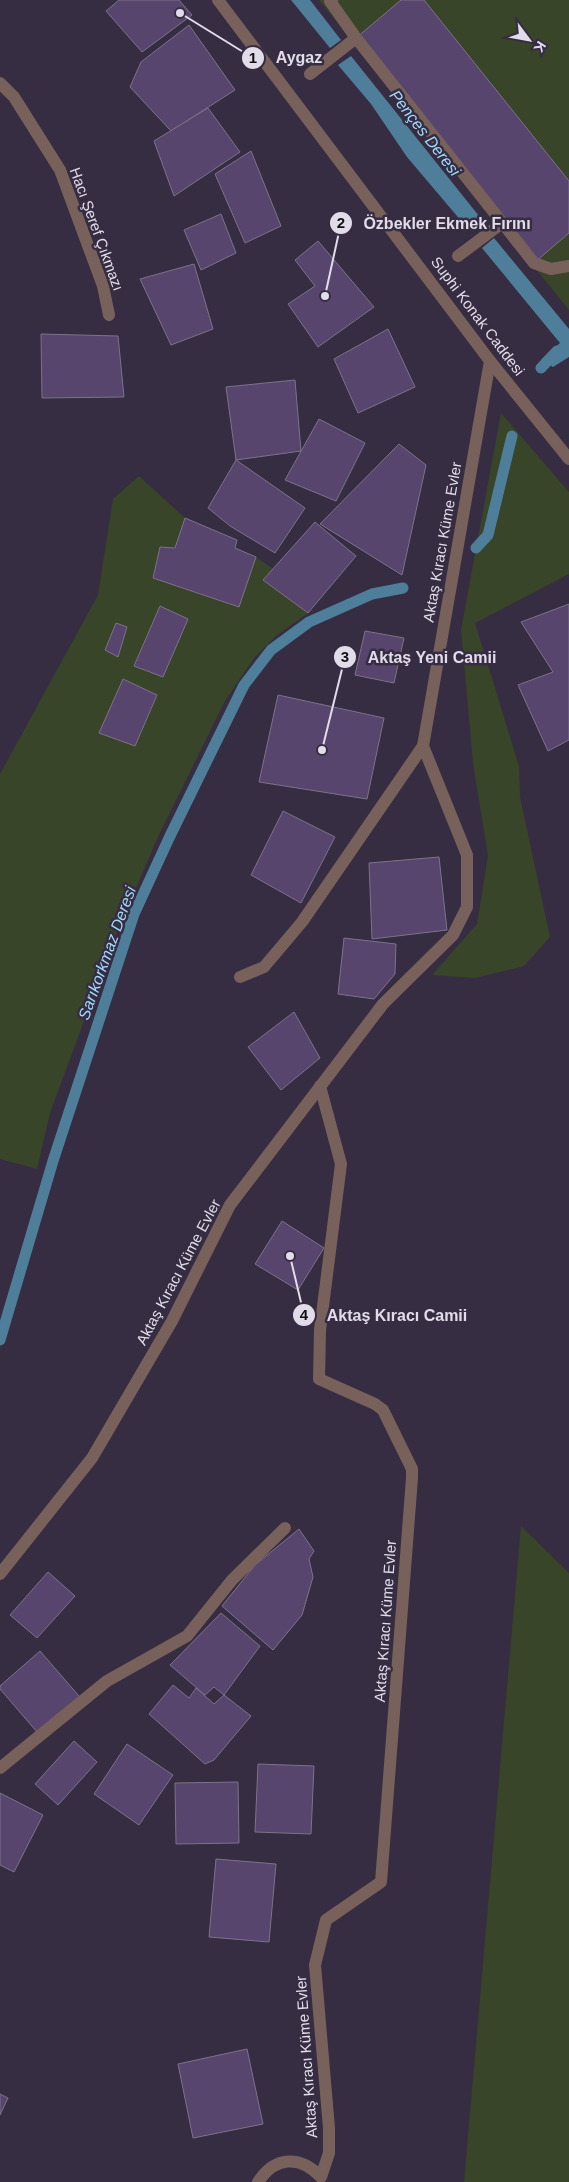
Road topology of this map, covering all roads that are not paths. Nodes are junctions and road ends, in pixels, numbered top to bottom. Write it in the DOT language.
graph roads {
  1 [pos="218,0"];
  2 [pos="332,0"];
  3 [pos="356,38"];
  4 [pos="310,74"];
  5 [pos="0,83"];
  6 [pos="502,223"];
  7 [pos="458,256"];
  8 [pos="569,266"];
  9 [pos="109,315"];
  10 [pos="490,361"];
  11 [pos="569,460"];
  12 [pos="423,746"];
  13 [pos="240,976"];
  14 [pos="320,1086"];
  15 [pos="285,1528"];
  16 [pos="0,1574"];
  17 [pos="0,1768"];
  18 [pos="324,2179"];
  19 [pos="258,2182"];
  1 -- 10 [label="street, Suphi Konak Caddesi"];
  2 -- 3 [label="street"];
  3 -- 4 [label="street"];
  3 -- 6 [label="street"];
  5 -- 9 [label="street, Hacı Şeref Çıkmazı"];
  6 -- 7 [label="street"];
  6 -- 8 [label="street"];
  10 -- 11 [label="street, Suphi Konak Caddesi"];
  10 -- 12 [label="street, Aktaş Kıracı Küme Evler"];
  12 -- 13 [label="street"];
  12 -- 14 [label="street, Aktaş Kıracı Küme Evler"];
  14 -- 16 [label="street, Aktaş Kıracı Küme Evler"];
  14 -- 18 [label="street, Aktaş Kıracı Küme Evler"];
  15 -- 17 [label="street"];
  18 -- 19 [label="street, Aktaş Kıracı Küme Evler"];
}
